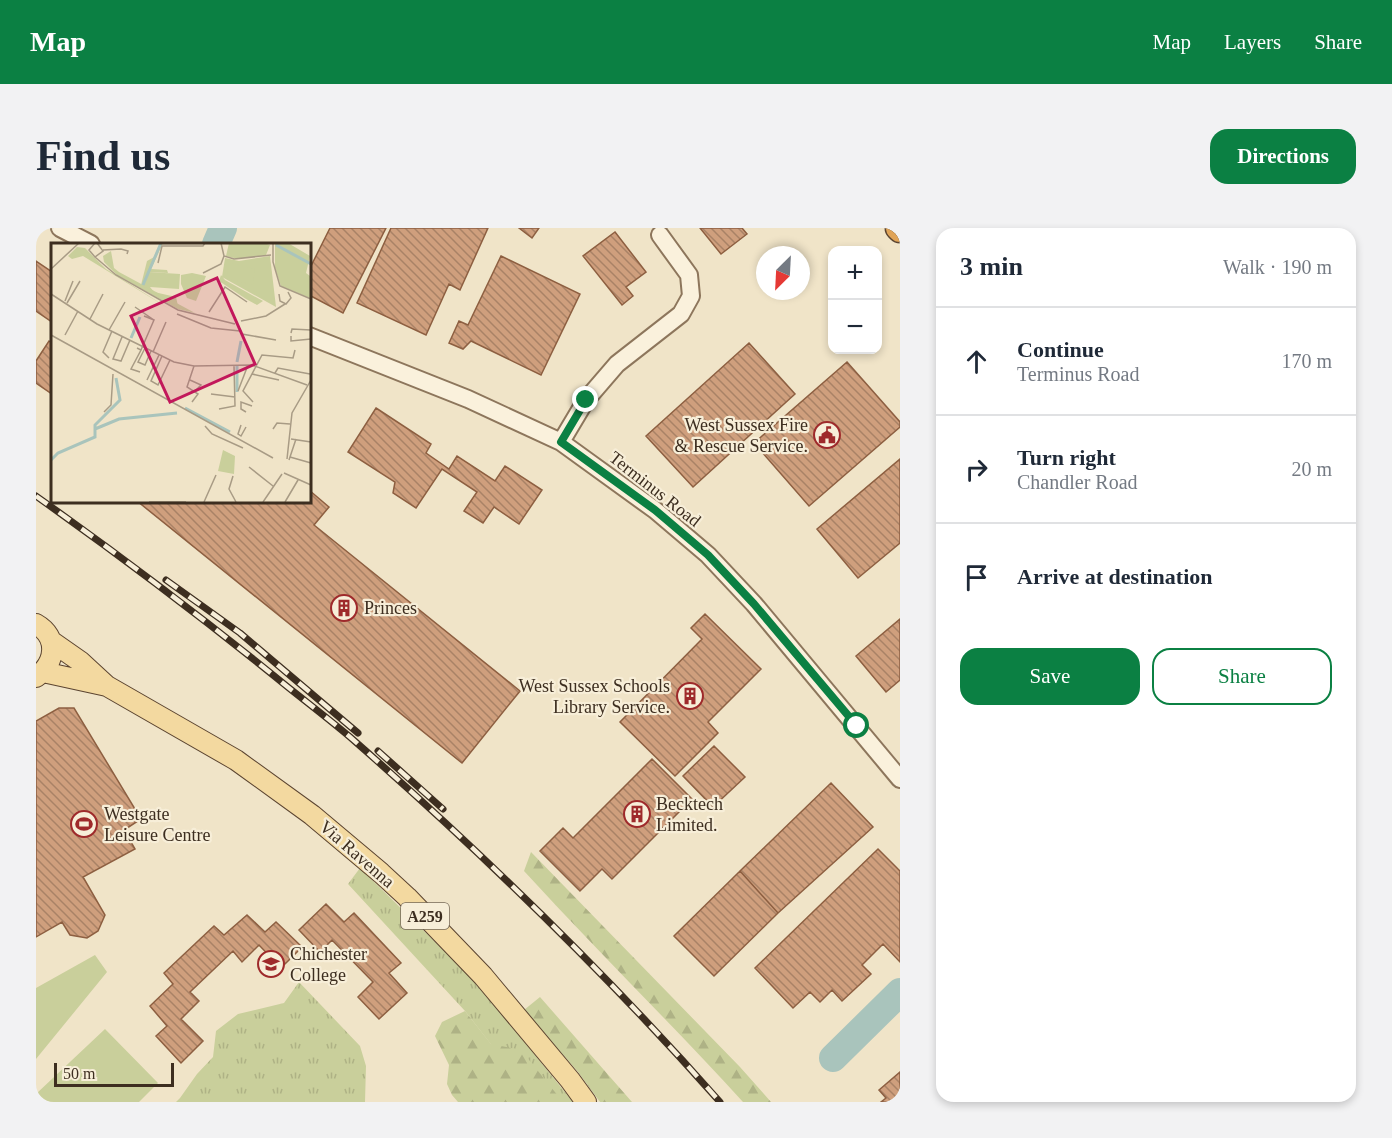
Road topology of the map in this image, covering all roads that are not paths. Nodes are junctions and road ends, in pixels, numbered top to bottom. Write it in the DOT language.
graph roads {
  1 [pos="60,228"];
  2 [pos="660,236"];
  3 [pos="89,243"];
  4 [pos="310,336"];
  5 [pos="561,442"];
  6 [pos="36,624"];
  7 [pos="51,641"];
  8 [pos="40,674"];
  9 [pos="107,686"];
  10 [pos="900,778"];
  11 [pos="586,1102"];
  1 -- 3 [label="street"];
  2 -- 5 [label="street"];
  4 -- 5 [label="street, Terminus Road"];
  5 -- 10 [label="street, Terminus Road"];
  6 -- 7 [label="main road, Via Ravenna"];
  7 -- 8 [label="main road"];
  7 -- 9 [label="main road, Via Ravenna"];
  8 -- 9 [label="main road, Via Ravenna"];
  9 -- 11 [label="main road, Via Ravenna / A259"];
}
